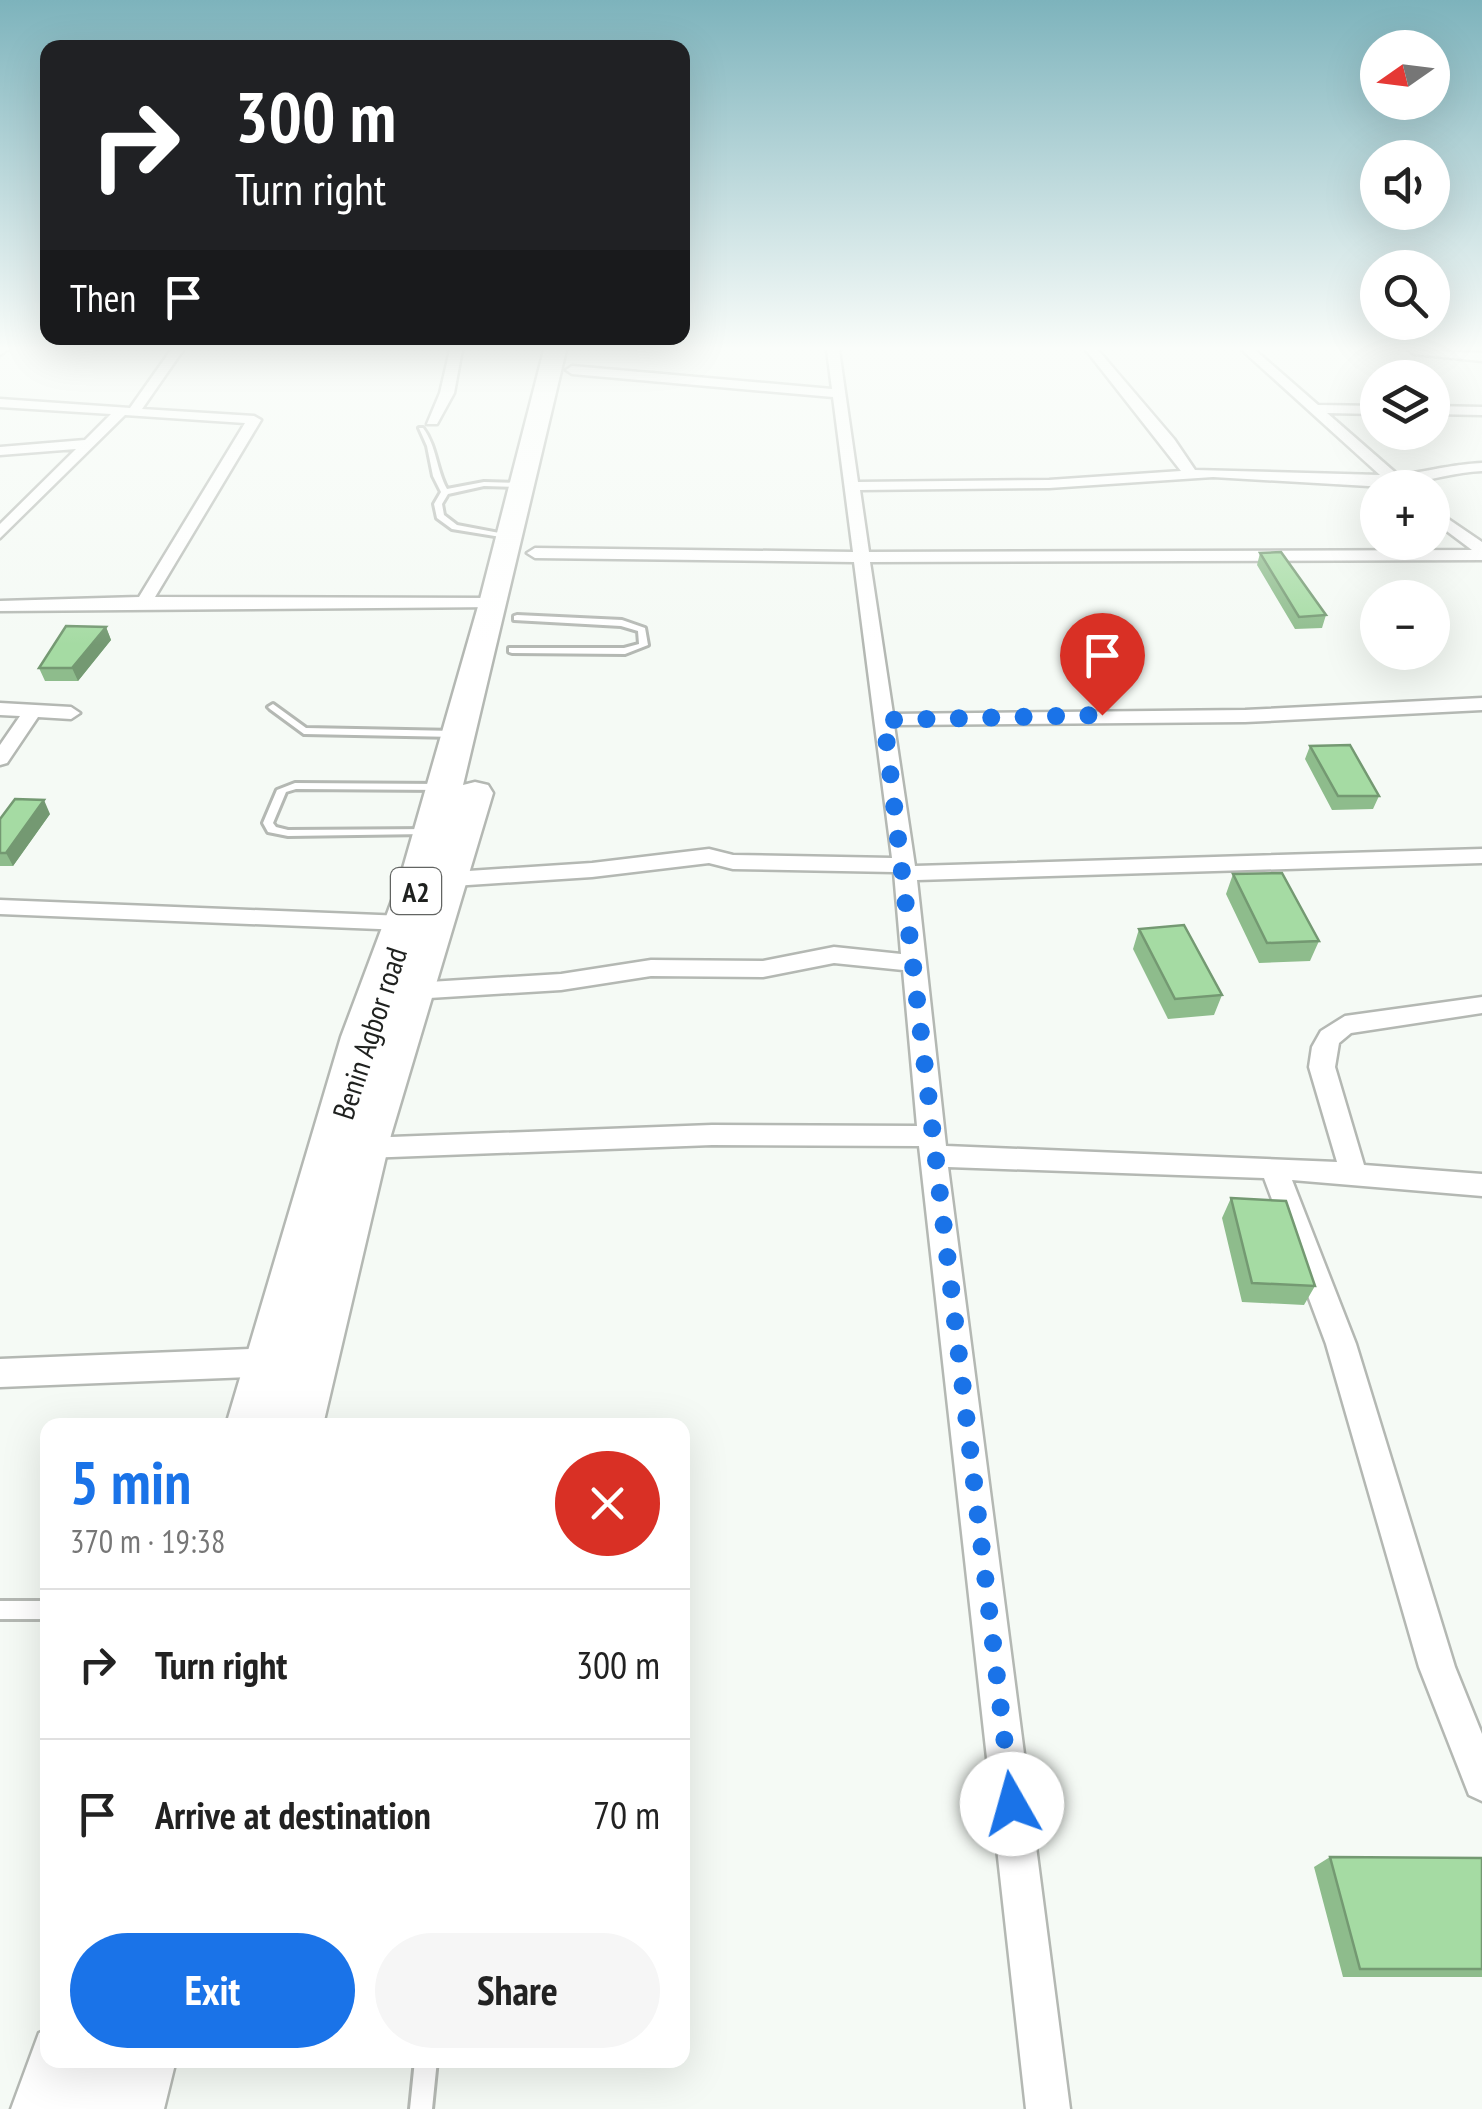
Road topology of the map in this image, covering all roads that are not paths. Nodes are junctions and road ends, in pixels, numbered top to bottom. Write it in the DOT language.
graph roads {
  1 [pos="38,448"];
  2 [pos="81,448"];
  3 [pos="237,448"];
  4 [pos="435,448"];
  5 [pos="535,448"];
  6 [pos="546,448"];
  7 [pos="846,448"];
  8 [pos="1177,448"];
  9 [pos="1357,448"];
  10 [pos="0,452"];
  11 [pos="1482,467"];
  12 [pos="1383,470"];
  13 [pos="1444,470"];
  14 [pos="1191,475"];
  15 [pos="1360,482"];
  16 [pos="522,484"];
  17 [pos="852,486"];
  18 [pos="444,492"];
  19 [pos="3,526"];
  20 [pos="1450,526"];
  21 [pos="522,545"];
  22 [pos="1482,552"];
  23 [pos="861,556"];
  24 [pos="144,602"];
  25 [pos="0,606"];
  26 [pos="508,624"];
  27 [pos="1482,704"];
  28 [pos="273,707"];
  29 [pos="0,709"];
  30 [pos="33,711"];
  31 [pos="71,713"];
  32 [pos="884,720"];
  33 [pos="458,734"];
  34 [pos="0,759"];
  35 [pos="444,787"];
  36 [pos="433,830"];
  37 [pos="1482,856"];
  38 [pos="904,869"];
  39 [pos="453,879"];
  40 [pos="0,907"];
  41 [pos="404,923"];
  42 [pos="913,963"];
  43 [pos="413,991"];
  44 [pos="1482,1005"];
  45 [pos="932,1146"];
  46 [pos="365,1148"];
  47 [pos="1274,1168"];
  48 [pos="1354,1175"];
  49 [pos="1482,1186"];
  50 [pos="274,1362"];
  51 [pos="0,1374"];
  52 [pos="258,1418"];
  53 [pos="296,1418"];
  54 [pos="40,1610"];
  55 [pos="1,1612"];
  56 [pos="1482,1782"];
  57 [pos="64,2068"];
  58 [pos="134,2068"];
  59 [pos="425,2068"];
  60 [pos="51,2109"];
  61 [pos="124,2109"];
  62 [pos="421,2109"];
  63 [pos="1048,2109"];
  1 -- 10 [label="street"];
  2 -- 19 [label="street"];
  3 -- 24 [label="street"];
  4 -- 18 [label="lane"];
  5 -- 16 [label="highway, Benin Agbor road / A2"];
  6 -- 21 [label="highway, Benin Agbor road / A2"];
  7 -- 17 [label="street"];
  8 -- 14 [label="street"];
  9 -- 12 [label="street"];
  11 -- 13 [label="street"];
  14 -- 15 [label="street"];
  14 -- 17 [label="street"];
  16 -- 18 [label="lane"];
  16 -- 21 [label="highway, Benin Agbor road / A2"];
  17 -- 23 [label="street"];
  18 -- 21 [label="lane"];
  20 -- 22 [label="street"];
  21 -- 23 [label="street"];
  21 -- 26 [label="highway, Benin Agbor road / A2"];
  22 -- 23 [label="street"];
  23 -- 32 [label="street"];
  24 -- 25 [label="street"];
  24 -- 26 [label="street"];
  26 -- 26 [label="lane"];
  26 -- 33 [label="highway, Benin Agbor road / A2"];
  26 -- 39 [label="highway, Benin Agbor road / A2"];
  27 -- 32 [label="street"];
  28 -- 33 [label="lane"];
  29 -- 30 [label="street"];
  30 -- 31 [label="street"];
  30 -- 34 [label="street"];
  32 -- 38 [label="street"];
  33 -- 35 [label="highway, Benin Agbor road / A2"];
  35 -- 36 [label="highway, Benin Agbor road / A2"];
  35 -- 36 [label="lane"];
  36 -- 41 [label="highway, Benin Agbor road / A2"];
  37 -- 38 [label="street"];
  38 -- 39 [label="street"];
  38 -- 42 [label="street"];
  39 -- 43 [label="highway, Benin Agbor road / A2"];
  40 -- 41 [label="street"];
  41 -- 50 [label="highway, Benin Agbor road / A2"];
  42 -- 43 [label="street"];
  42 -- 45 [label="street"];
  43 -- 46 [label="highway, Benin Agbor road / A2"];
  44 -- 48 [label="street"];
  45 -- 46 [label="street"];
  45 -- 47 [label="street"];
  45 -- 63 [label="street"];
  46 -- 53 [label="highway, Benin Agbor road / A2"];
  47 -- 48 [label="street"];
  47 -- 56 [label="street"];
  48 -- 49 [label="street"];
  50 -- 51 [label="street"];
  50 -- 52 [label="highway, Benin Agbor road / A2"];
  54 -- 55 [label="lane"];
  57 -- 60 [label="highway"];
  58 -- 61 [label="highway"];
  59 -- 62 [label="lane"];
}
